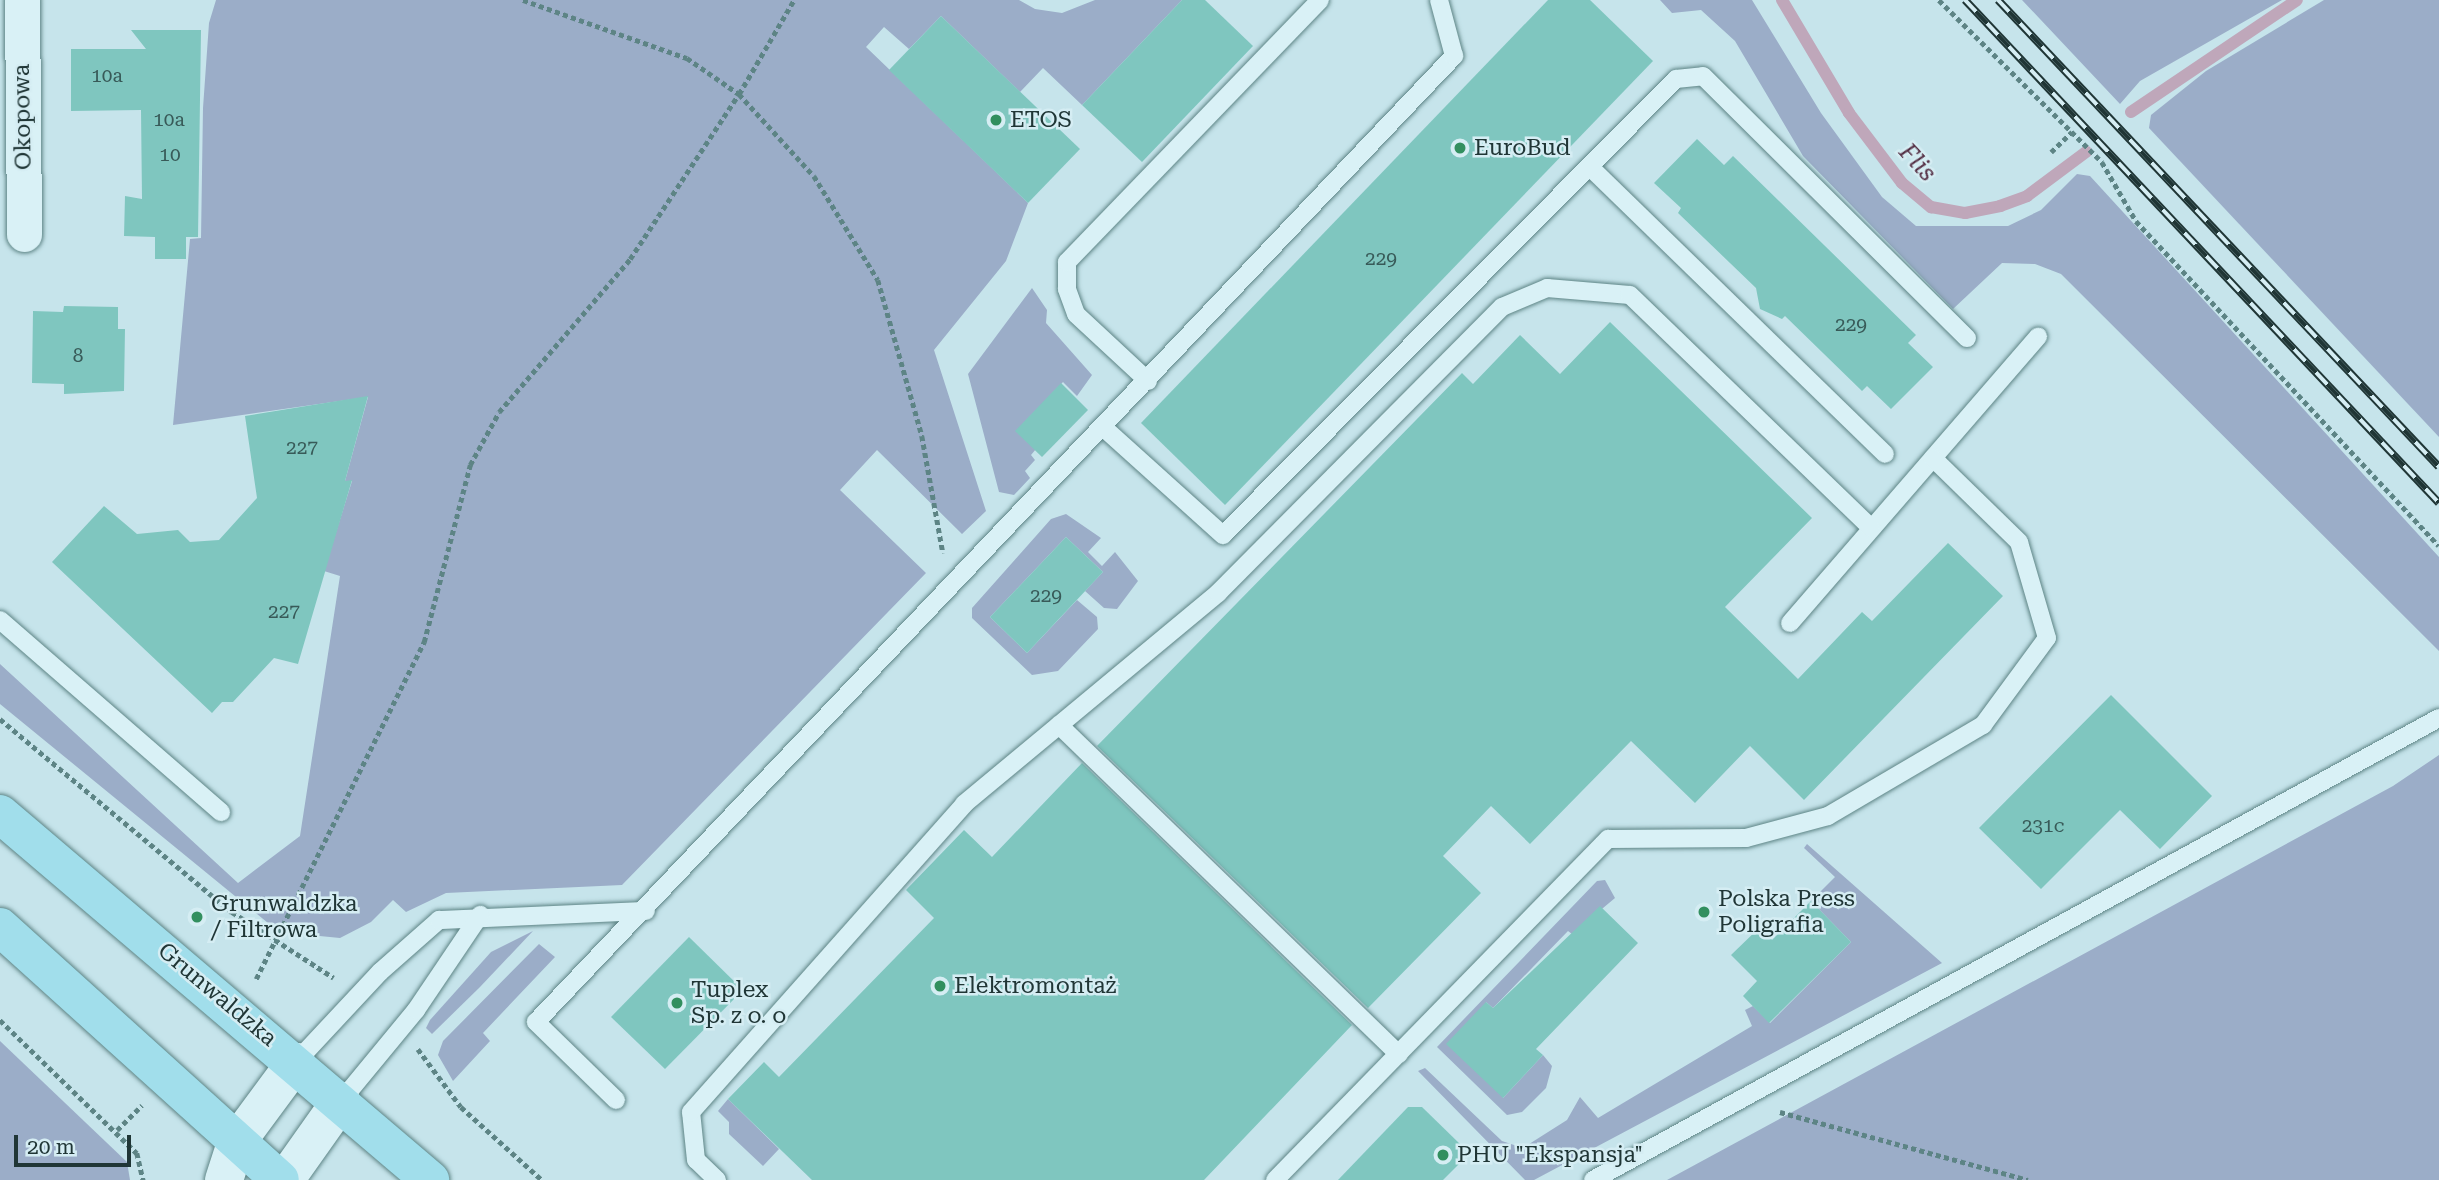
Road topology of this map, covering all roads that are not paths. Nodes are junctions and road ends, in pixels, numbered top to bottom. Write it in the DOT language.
graph roads {
  1 [pos="22,0"];
  2 [pos="1321,0"];
  3 [pos="1439,0"];
  4 [pos="1591,168"];
  5 [pos="24,234"];
  6 [pos="2038,337"];
  7 [pos="1967,338"];
  8 [pos="1149,381"];
  9 [pos="1104,428"];
  10 [pos="1885,454"];
  11 [pos="1933,458"];
  12 [pos="1871,528"];
  13 [pos="0,620"];
  14 [pos="1790,623"];
  15 [pos="2439,718"];
  16 [pos="1059,725"];
  17 [pos="221,812"];
  18 [pos="0,814"];
  19 [pos="646,911"];
  20 [pos="480,915"];
  21 [pos="0,927"];
  22 [pos="1399,1054"];
  23 [pos="296,1062"];
  24 [pos="616,1100"];
  25 [pos="341,1101"];
  26 [pos="236,1143"];
  27 [pos="223,1180"];
  28 [pos="282,1180"];
  29 [pos="430,1180"];
  30 [pos="718,1180"];
  31 [pos="1275,1180"];
  32 [pos="1593,1180"];
  1 -- 5 [label="street, Okopowa"];
  2 -- 8 [label="lane"];
  3 -- 8 [label="lane"];
  4 -- 7 [label="lane"];
  4 -- 9 [label="lane"];
  4 -- 10 [label="lane"];
  6 -- 11 [label="lane"];
  8 -- 9 [label="lane"];
  9 -- 19 [label="lane"];
  11 -- 12 [label="lane"];
  11 -- 22 [label="lane"];
  12 -- 14 [label="lane"];
  12 -- 16 [label="lane"];
  13 -- 17 [label="lane"];
  15 -- 32 [label="lane"];
  16 -- 22 [label="lane"];
  16 -- 30 [label="lane"];
  18 -- 23 [label="main road, Grunwaldzka"];
  19 -- 20 [label="lane"];
  19 -- 24 [label="lane"];
  20 -- 23 [label="lane"];
  20 -- 25 [label="lane"];
  21 -- 26 [label="main road"];
  22 -- 31 [label="lane"];
  23 -- 25 [label="main road, Grunwaldzka"];
  23 -- 26 [label="street"];
  25 -- 28 [label="street"];
  25 -- 29 [label="main road, Grunwaldzka"];
  26 -- 27 [label="street"];
  26 -- 28 [label="main road"];
}
